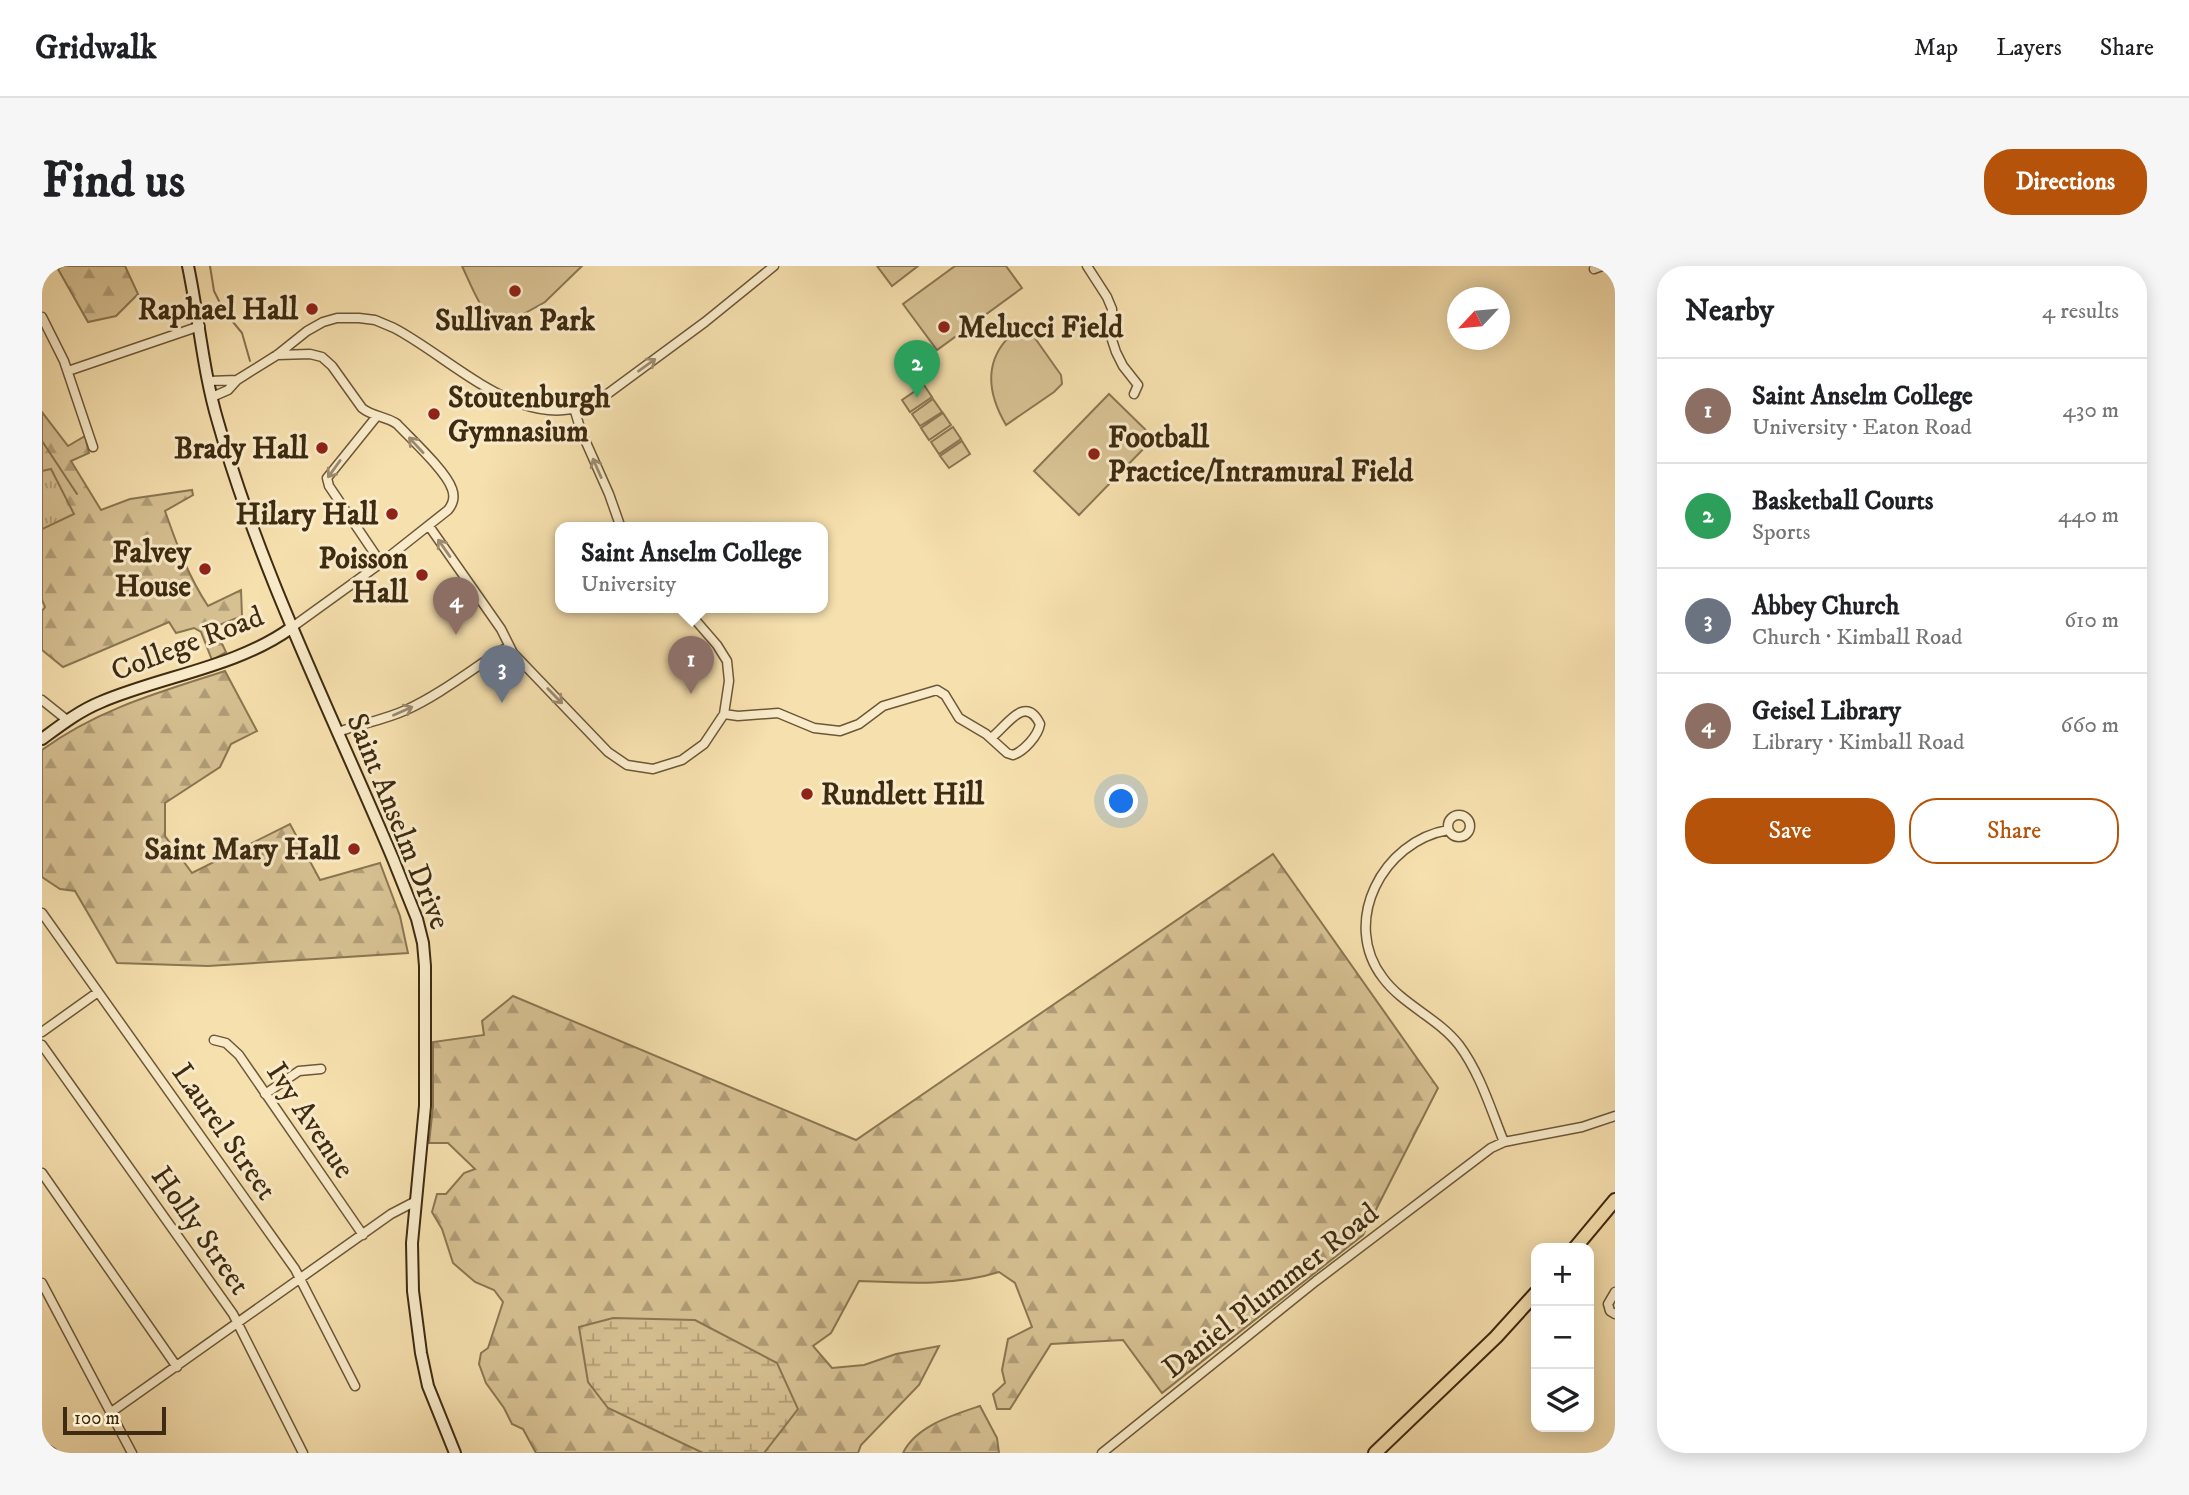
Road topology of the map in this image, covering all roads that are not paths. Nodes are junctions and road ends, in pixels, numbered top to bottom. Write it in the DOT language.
graph roads {
  1 [pos="188,266"];
  2 [pos="774,266"];
  3 [pos="1087,266"];
  4 [pos="42,317"];
  5 [pos="200,326"];
  6 [pos="277,355"];
  7 [pos="68,371"];
  8 [pos="237,380"];
  9 [pos="209,381"];
  10 [pos="1134,394"];
  11 [pos="212,397"];
  12 [pos="574,408"];
  13 [pos="377,416"];
  14 [pos="93,447"];
  15 [pos="619,522"];
  16 [pos="429,526"];
  17 [pos="381,563"];
  18 [pos="689,613"];
  19 [pos="290,628"];
  20 [pos="509,646"];
  21 [pos="42,700"];
  22 [pos="724,713"];
  23 [pos="67,720"];
  24 [pos="338,732"];
  25 [pos="991,738"];
  26 [pos="42,739"];
  27 [pos="1448,830"];
  28 [pos="42,913"];
  29 [pos="98,992"];
  30 [pos="42,1032"];
  31 [pos="214,1040"];
  32 [pos="42,1045"];
  33 [pos="321,1069"];
  34 [pos="265,1094"];
  35 [pos="1615,1116"];
  36 [pos="1504,1142"];
  37 [pos="42,1173"];
  38 [pos="1615,1200"];
  39 [pos="416,1201"];
  40 [pos="363,1235"];
  41 [pos="1579,1243"];
  42 [pos="302,1279"];
  43 [pos="42,1283"];
  44 [pos="1615,1292"];
  45 [pos="1531,1298"];
  46 [pos="1615,1314"];
  47 [pos="239,1322"];
  48 [pos="177,1367"];
  49 [pos="355,1386"];
  50 [pos="110,1413"];
  51 [pos="42,1446"];
  52 [pos="53,1453"];
  53 [pos="132,1453"];
  54 [pos="303,1453"];
  55 [pos="455,1453"];
  56 [pos="1102,1453"];
  57 [pos="1375,1453"];
  1 -- 5 [label="street, Saint Anselm Drive"];
  12 -- 2 [label="street, one-way"];
  3 -- 10 [label="street"];
  4 -- 7 [label="street"];
  5 -- 7 [label="street"];
  5 -- 9 [label="street, Saint Anselm Drive"];
  6 -- 8 [label="street"];
  6 -- 12 [label="street"];
  6 -- 13 [label="street, College Road"];
  7 -- 14 [label="street"];
  8 -- 9 [label="street"];
  8 -- 11 [label="street"];
  9 -- 11 [label="street, Saint Anselm Drive"];
  11 -- 19 [label="street, Saint Anselm Drive"];
  15 -- 12 [label="street, one-way"];
  16 -- 13 [label="street, College Road, one-way"];
  13 -- 17 [label="street, one-way"];
  16 -- 17 [label="street, College Road"];
  20 -- 16 [label="street, one-way"];
  17 -- 19 [label="street, College Road"];
  18 -- 22 [label="street"];
  19 -- 23 [label="street, College Road"];
  19 -- 24 [label="street, Saint Anselm Drive"];
  20 -- 22 [label="street, one-way"];
  24 -- 20 [label="street, one-way"];
  21 -- 23 [label="street"];
  22 -- 25 [label="street"];
  23 -- 26 [label="street, College Road"];
  24 -- 39 [label="street, Saint Anselm Drive"];
  25 -- 25 [label="street"];
  27 -- 36 [label="street"];
  28 -- 29 [label="street, Laurel Street"];
  29 -- 30 [label="street"];
  29 -- 42 [label="street, Laurel Street"];
  31 -- 34 [label="street, Ivy Avenue"];
  32 -- 47 [label="street, Holly Street"];
  33 -- 34 [label="street"];
  34 -- 40 [label="street, Ivy Avenue"];
  35 -- 36 [label="street"];
  36 -- 56 [label="street, Daniel Plummer Road"];
  37 -- 48 [label="street"];
  38 -- 41 [label="main road"];
  39 -- 40 [label="street"];
  39 -- 55 [label="street, Saint Anselm Drive"];
  40 -- 42 [label="street"];
  42 -- 47 [label="street"];
  42 -- 49 [label="street, Laurel Street"];
  43 -- 50 [label="street"];
  44 -- 46 [label="street"];
  45 -- 57 [label="main road"];
  47 -- 48 [label="street"];
  47 -- 54 [label="street, Holly Street"];
  48 -- 50 [label="street"];
  50 -- 53 [label="street"];
  51 -- 52 [label="street"];
}
